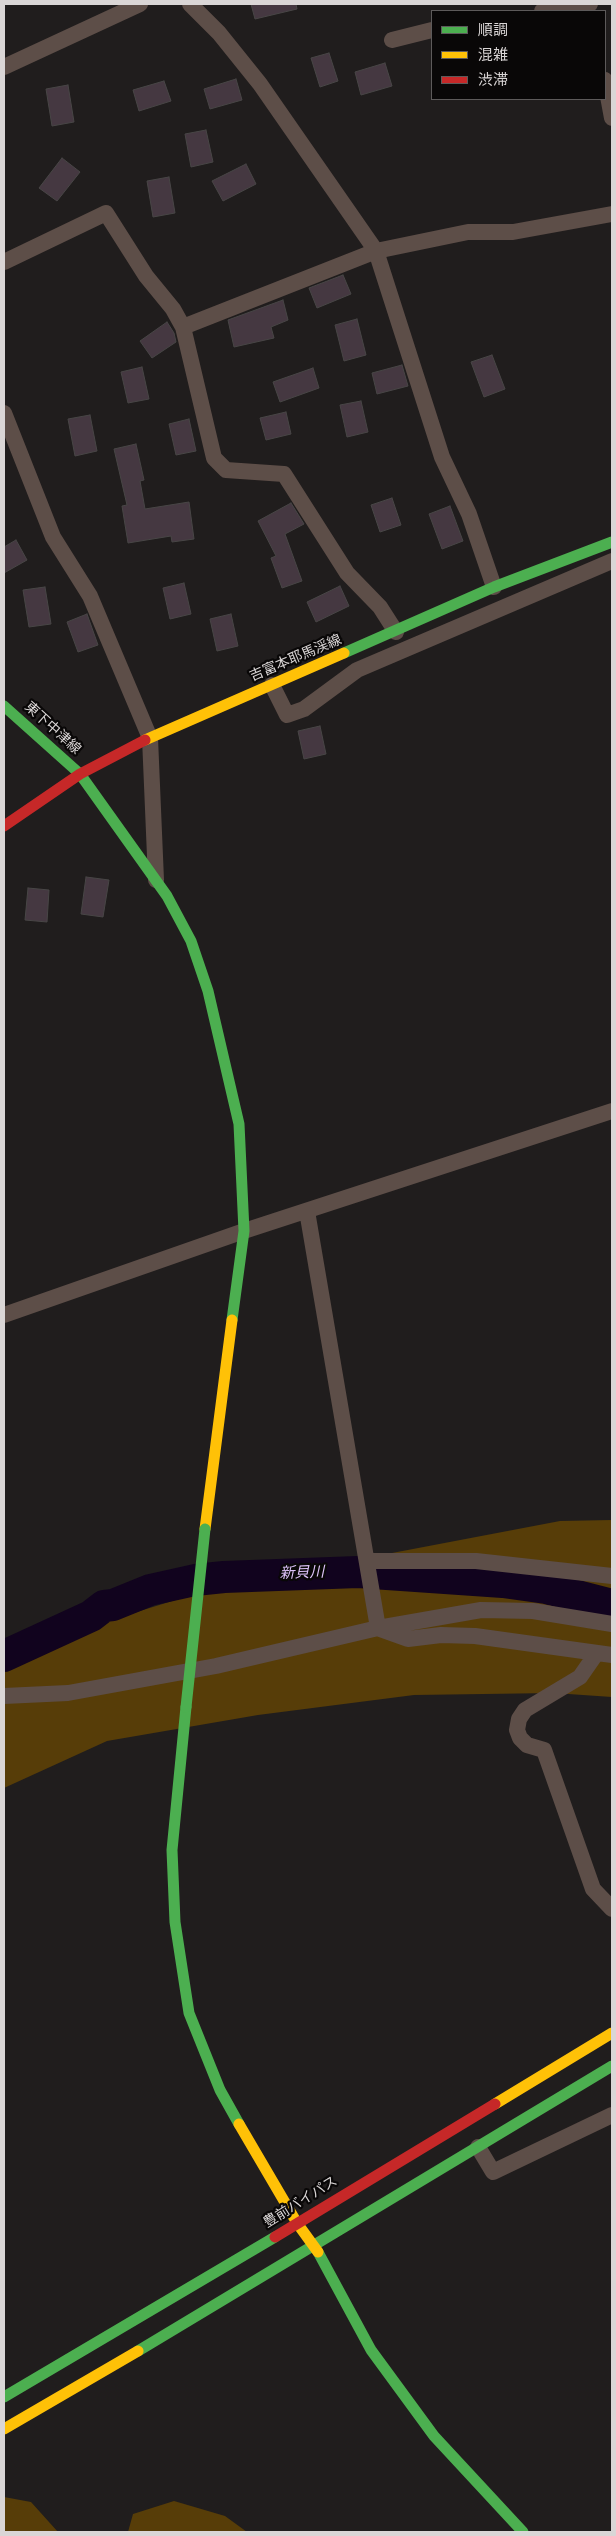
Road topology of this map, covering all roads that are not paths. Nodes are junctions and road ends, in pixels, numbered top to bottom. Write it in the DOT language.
graph roads {
  1 [pos="140,4"];
  2 [pos="190,4"];
  3 [pos="590,4"];
  4 [pos="549,10"];
  5 [pos="431,30"];
  6 [pos="392,40"];
  7 [pos="4,67"];
  8 [pos="606,85"];
  9 [pos="612,118"];
  10 [pos="612,214"];
  11 [pos="376,252"];
  12 [pos="4,262"];
  13 [pos="183,327"];
  14 [pos="4,413"];
  15 [pos="612,542"];
  16 [pos="612,561"];
  17 [pos="494,587"];
  18 [pos="396,632"];
  19 [pos="349,652"];
  20 [pos="357,670"];
  21 [pos="272,685"];
  22 [pos="4,706"];
  23 [pos="150,738"];
  24 [pos="80,774"];
  25 [pos="4,826"];
  26 [pos="156,880"];
  27 [pos="612,1111"];
  28 [pos="307,1211"];
  29 [pos="244,1231"];
  30 [pos="4,1315"];
  31 [pos="368,1561"];
  32 [pos="612,1576"];
  33 [pos="612,1624"];
  34 [pos="378,1628"];
  35 [pos="596,1654"];
  36 [pos="612,1655"];
  37 [pos="4,1696"];
  38 [pos="612,1909"];
  39 [pos="612,2033"];
  40 [pos="612,2066"];
  41 [pos="612,2115"];
  42 [pos="478,2147"];
  43 [pos="297,2223"];
  44 [pos="314,2245"];
  45 [pos="4,2397"];
  46 [pos="4,2429"];
  47 [pos="523,2532"];
  1 -- 7 [label="street"];
  2 -- 11 [label="street"];
  3 -- 4 [label="street"];
  5 -- 6 [label="street"];
  8 -- 9 [label="street"];
  10 -- 11 [label="street"];
  11 -- 13 [label="street"];
  11 -- 17 [label="street"];
  12 -- 13 [label="street"];
  13 -- 18 [label="street"];
  14 -- 23 [label="street"];
  15 -- 17 [label="main road, 吉富本耶馬渓線"];
  16 -- 20 [label="street"];
  17 -- 18 [label="main road, 吉富本耶馬渓線"];
  18 -- 19 [label="main road, 吉富本耶馬渓線"];
  19 -- 20 [label="street"];
  19 -- 21 [label="main road, 吉富本耶馬渓線"];
  20 -- 21 [label="street"];
  21 -- 23 [label="main road, 吉富本耶馬渓線"];
  22 -- 24 [label="main road, 東下中津線"];
  23 -- 24 [label="main road, 吉富本耶馬渓線"];
  23 -- 26 [label="street"];
  24 -- 25 [label="main road, 吉富本耶馬渓線"];
  24 -- 26 [label="main road, 東下中津線"];
  26 -- 29 [label="main road, 東下中津線"];
  27 -- 28 [label="street"];
  28 -- 29 [label="street"];
  28 -- 31 [label="street"];
  29 -- 30 [label="street"];
  29 -- 43 [label="main road, 東下中津線, bridge"];
  31 -- 32 [label="street"];
  31 -- 34 [label="street"];
  33 -- 34 [label="street"];
  34 -- 35 [label="street"];
  34 -- 37 [label="street"];
  35 -- 36 [label="street"];
  35 -- 38 [label="street"];
  39 -- 43 [label="main road, 豊前バイパス"];
  40 -- 42 [label="main road"];
  41 -- 42 [label="street"];
  42 -- 44 [label="main road"];
  43 -- 44 [label="main road, 東下中津線"];
  43 -- 45 [label="main road, 豊前バイパス"];
  44 -- 46 [label="main road"];
  44 -- 47 [label="main road, 東下中津線"];
}
